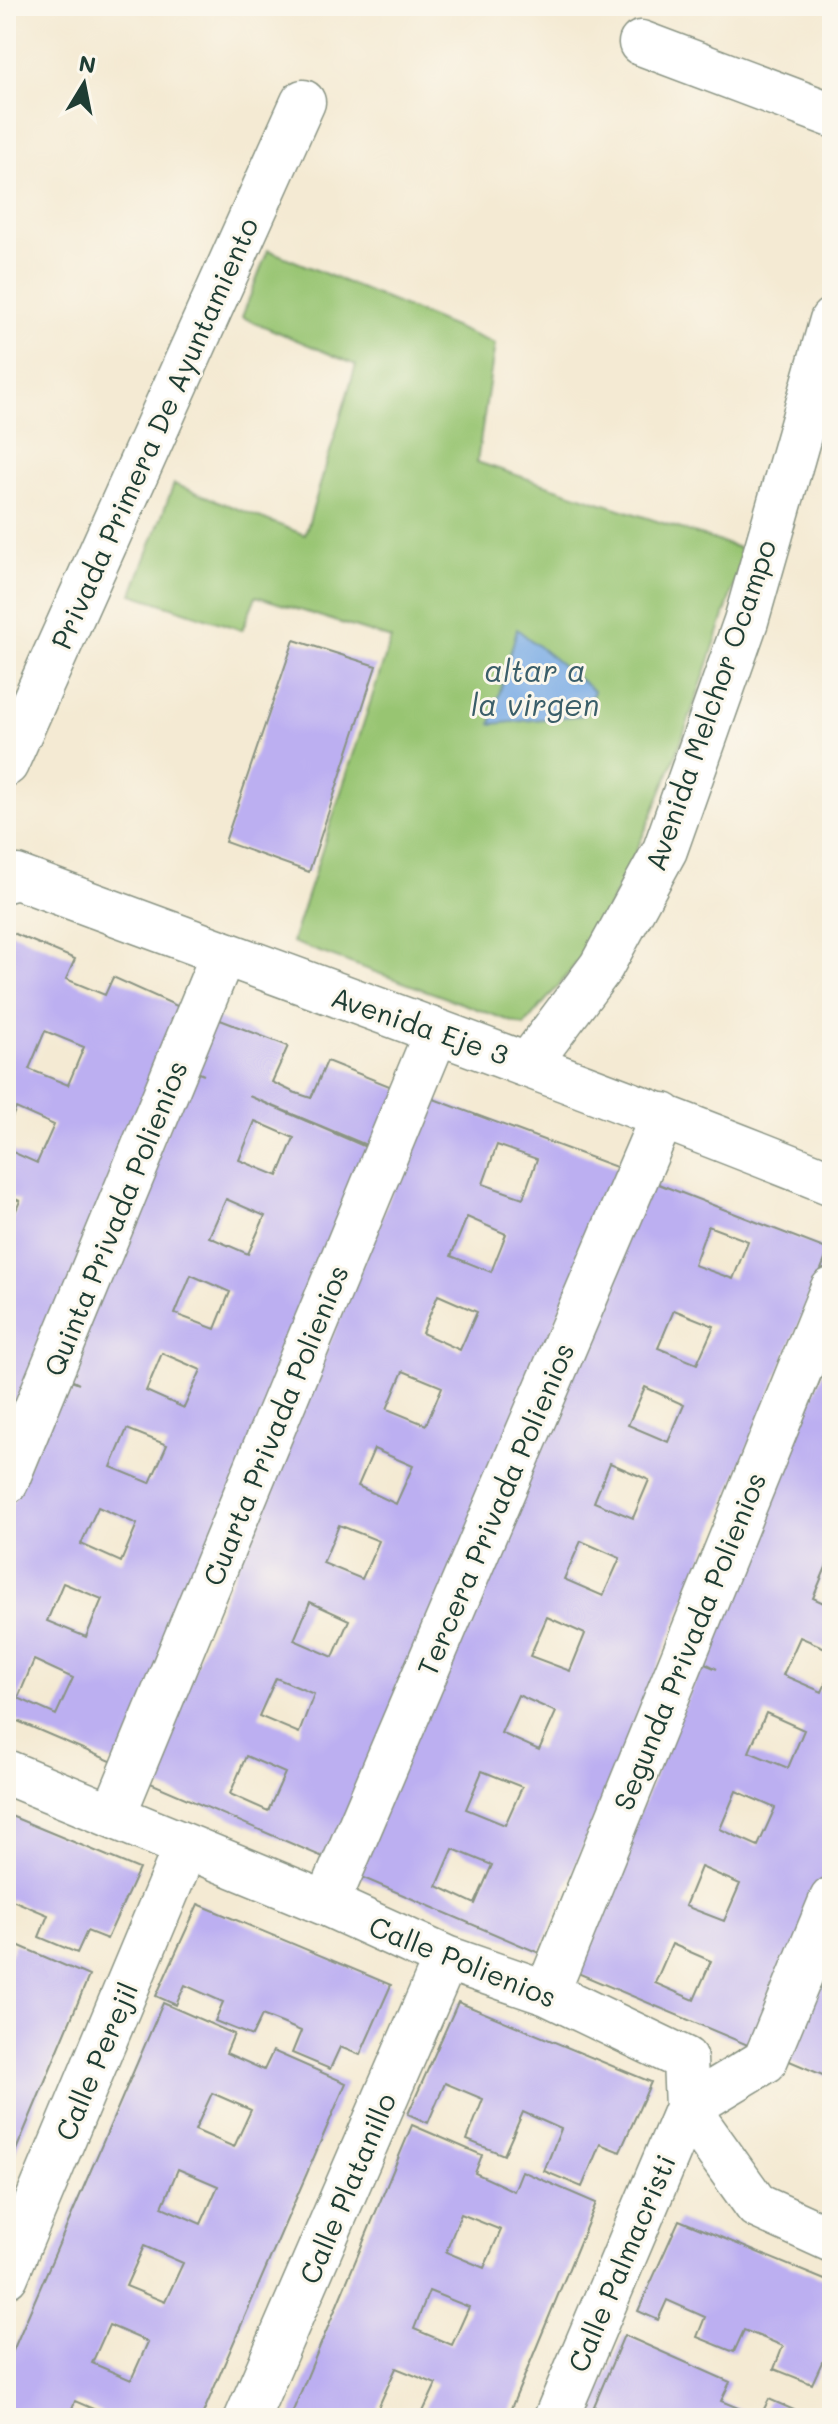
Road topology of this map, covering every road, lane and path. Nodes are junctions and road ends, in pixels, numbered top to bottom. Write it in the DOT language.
graph roads {
  1 [pos="641,43"];
  2 [pos="303,102"];
  3 [pos="832,115"];
  4 [pos="832,320"];
  5 [pos="6,764"];
  6 [pos="10,873"];
  7 [pos="223,954"];
  8 [pos="436,1033"];
  9 [pos="529,1063"];
  10 [pos="663,1115"];
  11 [pos="832,1183"];
  12 [pos="832,1290"];
  13 [pos="6,1482"];
  14 [pos="6,1772"];
  15 [pos="113,1816"];
  16 [pos="186,1846"];
  17 [pos="832,1899"];
  18 [pos="327,1904"];
  19 [pos="446,1958"];
  20 [pos="547,1993"];
  21 [pos="687,2108"];
  22 [pos="832,2240"];
  23 [pos="6,2276"];
  24 [pos="247,2418"];
  25 [pos="556,2418"];
  1 -- 3 [label="street"];
  2 -- 5 [label="street, Privada Primera De Ayuntamiento"];
  4 -- 9 [label="street, Avenida Melchor Ocampo"];
  6 -- 7 [label="street, Avenida Eje 3"];
  7 -- 8 [label="street, Avenida Eje 3"];
  7 -- 13 [label="street, Quinta Privada Polienios"];
  8 -- 9 [label="street, Avenida Eje 3"];
  8 -- 15 [label="street, Cuarta Privada Polienios"];
  9 -- 10 [label="street, Avenida Eje 3"];
  10 -- 11 [label="street, Avenida Eje 3"];
  10 -- 18 [label="street, Tercera Privada Polienios"];
  12 -- 20 [label="street, Segunda Privada Polienios"];
  14 -- 15 [label="street, Calle Polienios"];
  15 -- 16 [label="street, Calle Polienios"];
  16 -- 18 [label="street, Calle Polienios"];
  16 -- 23 [label="street, Calle Perejil"];
  17 -- 21 [label="street"];
  18 -- 19 [label="street, Calle Polienios"];
  19 -- 20 [label="street, Calle Polienios"];
  19 -- 24 [label="street, Calle Platanillo"];
  20 -- 21 [label="street, Calle Polienios"];
  21 -- 22 [label="street"];
  21 -- 25 [label="street, Calle Palmacristi"];
}
